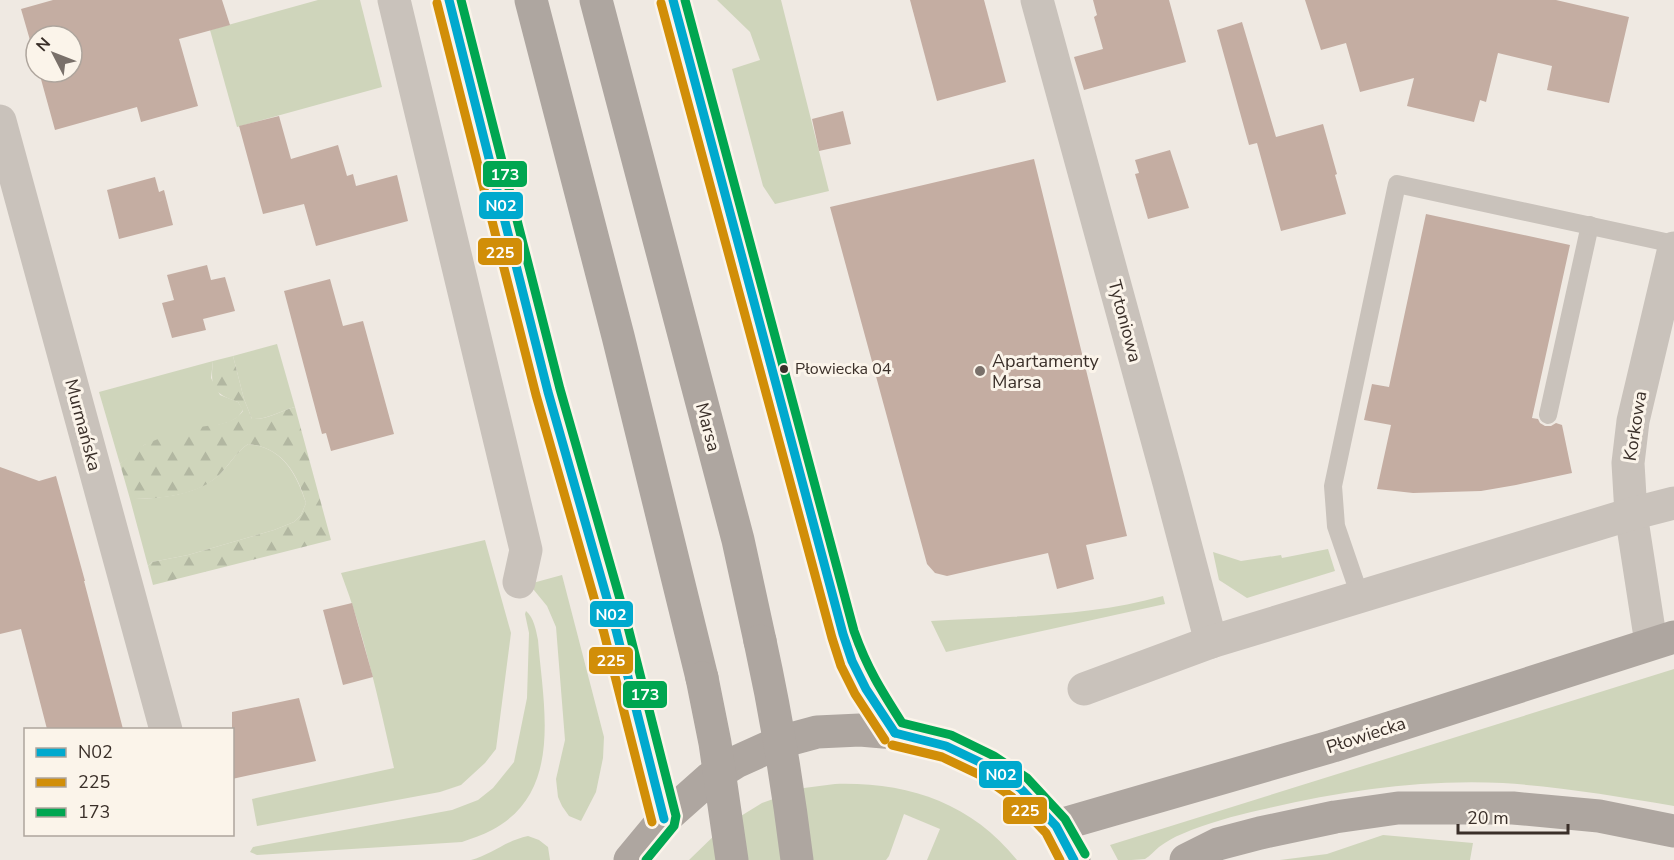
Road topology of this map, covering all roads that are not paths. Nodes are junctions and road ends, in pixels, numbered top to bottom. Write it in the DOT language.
graph roads {
  1 [pos="394,0"];
  2 [pos="449,0"];
  3 [pos="531,0"];
  4 [pos="596,0"];
  5 [pos="672,0"];
  6 [pos="1037,0"];
  7 [pos="0,121"];
  8 [pos="1590,225"];
  9 [pos="1674,246"];
  10 [pos="1548,415"];
  11 [pos="1674,504"];
  12 [pos="1631,514"];
  13 [pos="519,582"];
  14 [pos="1360,596"];
  15 [pos="1662,640"];
  16 [pos="1210,642"];
  17 [pos="1084,689"];
  18 [pos="166,728"];
  19 [pos="895,734"];
  20 [pos="664,819"];
  21 [pos="1056,826"];
  22 [pos="1674,831"];
  23 [pos="630,860"];
  24 [pos="732,860"];
  25 [pos="797,860"];
  26 [pos="1074,860"];
  27 [pos="1186,860"];
  1 -- 13 [label="street"];
  2 -- 20 [label="main road"];
  3 -- 24 [label="main road, bridge"];
  4 -- 25 [label="main road, Marsa, bridge"];
  5 -- 19 [label="main road"];
  6 -- 16 [label="street, Tytoniowa"];
  7 -- 18 [label="street, Murmańska"];
  8 -- 9 [label="lane"];
  8 -- 10 [label="lane"];
  8 -- 14 [label="lane"];
  9 -- 12 [label="street, Korkowa"];
  11 -- 12 [label="street"];
  12 -- 14 [label="street"];
  12 -- 15 [label="street, Korkowa"];
  14 -- 16 [label="street"];
  15 -- 21 [label="main road, Płowiecka"];
  16 -- 17 [label="street"];
  19 -- 20 [label="main road"];
  19 -- 21 [label="main road"];
  20 -- 23 [label="main road"];
  21 -- 26 [label="main road"];
  22 -- 27 [label="main road"];
}
